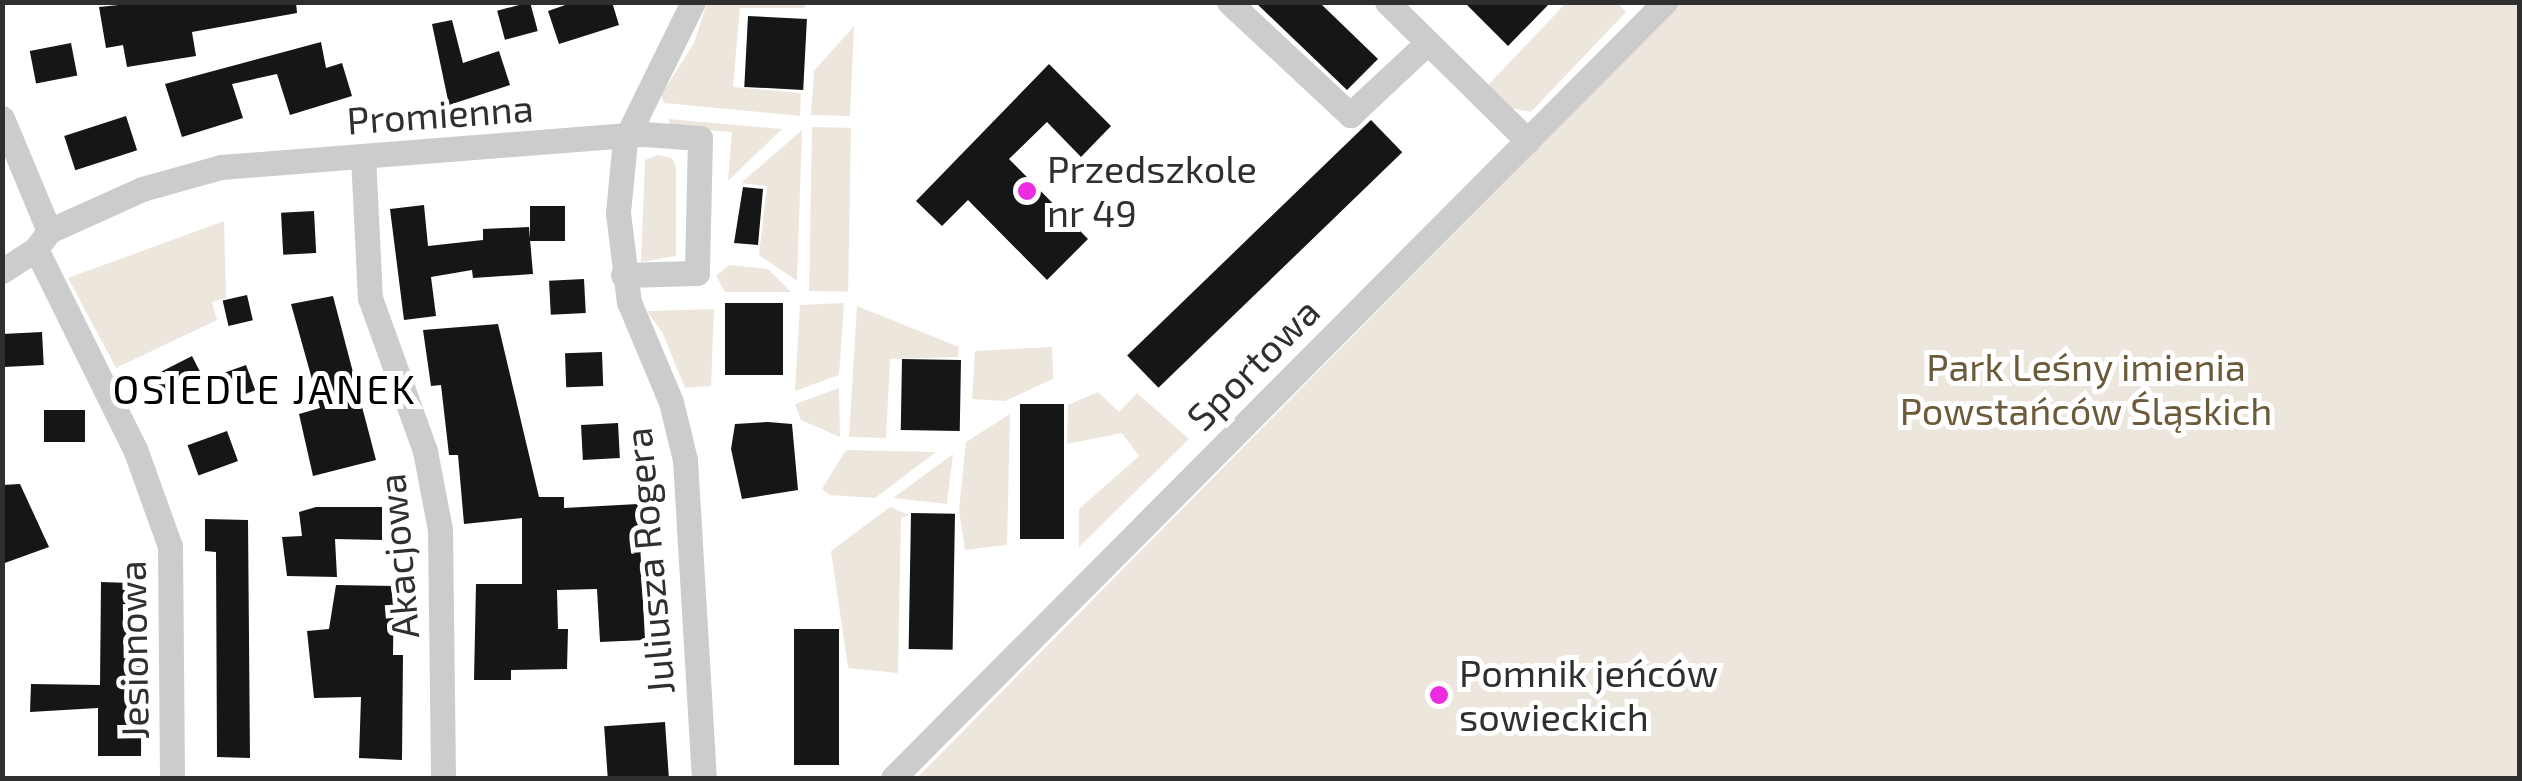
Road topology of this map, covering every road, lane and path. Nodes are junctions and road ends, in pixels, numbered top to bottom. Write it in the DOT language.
graph roads {
  1 [pos="693,2"];
  2 [pos="1229,2"];
  3 [pos="1387,2"];
  4 [pos="1660,4"];
  5 [pos="1427,42"];
  6 [pos="2,118"];
  7 [pos="624,140"];
  8 [pos="1528,141"];
  9 [pos="363,156"];
  10 [pos="43,240"];
  11 [pos="2,271"];
  12 [pos="622,275"];
  13 [pos="172,778"];
  14 [pos="443,778"];
  15 [pos="704,778"];
  16 [pos="894,778"];
  1 -- 7 [label="street, Juliusza Rogera"];
  2 -- 5 [label="street"];
  3 -- 5 [label="street"];
  4 -- 8 [label="street, Sportowa"];
  5 -- 8 [label="street"];
  6 -- 10 [label="street, Jesionowa"];
  7 -- 9 [label="street, Promienna"];
  7 -- 12 [label="street, Juliusza Rogera"];
  7 -- 12 [label="street, Promienna"];
  8 -- 16 [label="street, Sportowa"];
  9 -- 10 [label="street, Promienna"];
  9 -- 14 [label="street, Akacjowa"];
  10 -- 11 [label="street, Promienna"];
  10 -- 13 [label="street, Jesionowa"];
  12 -- 15 [label="street, Juliusza Rogera"];
}
